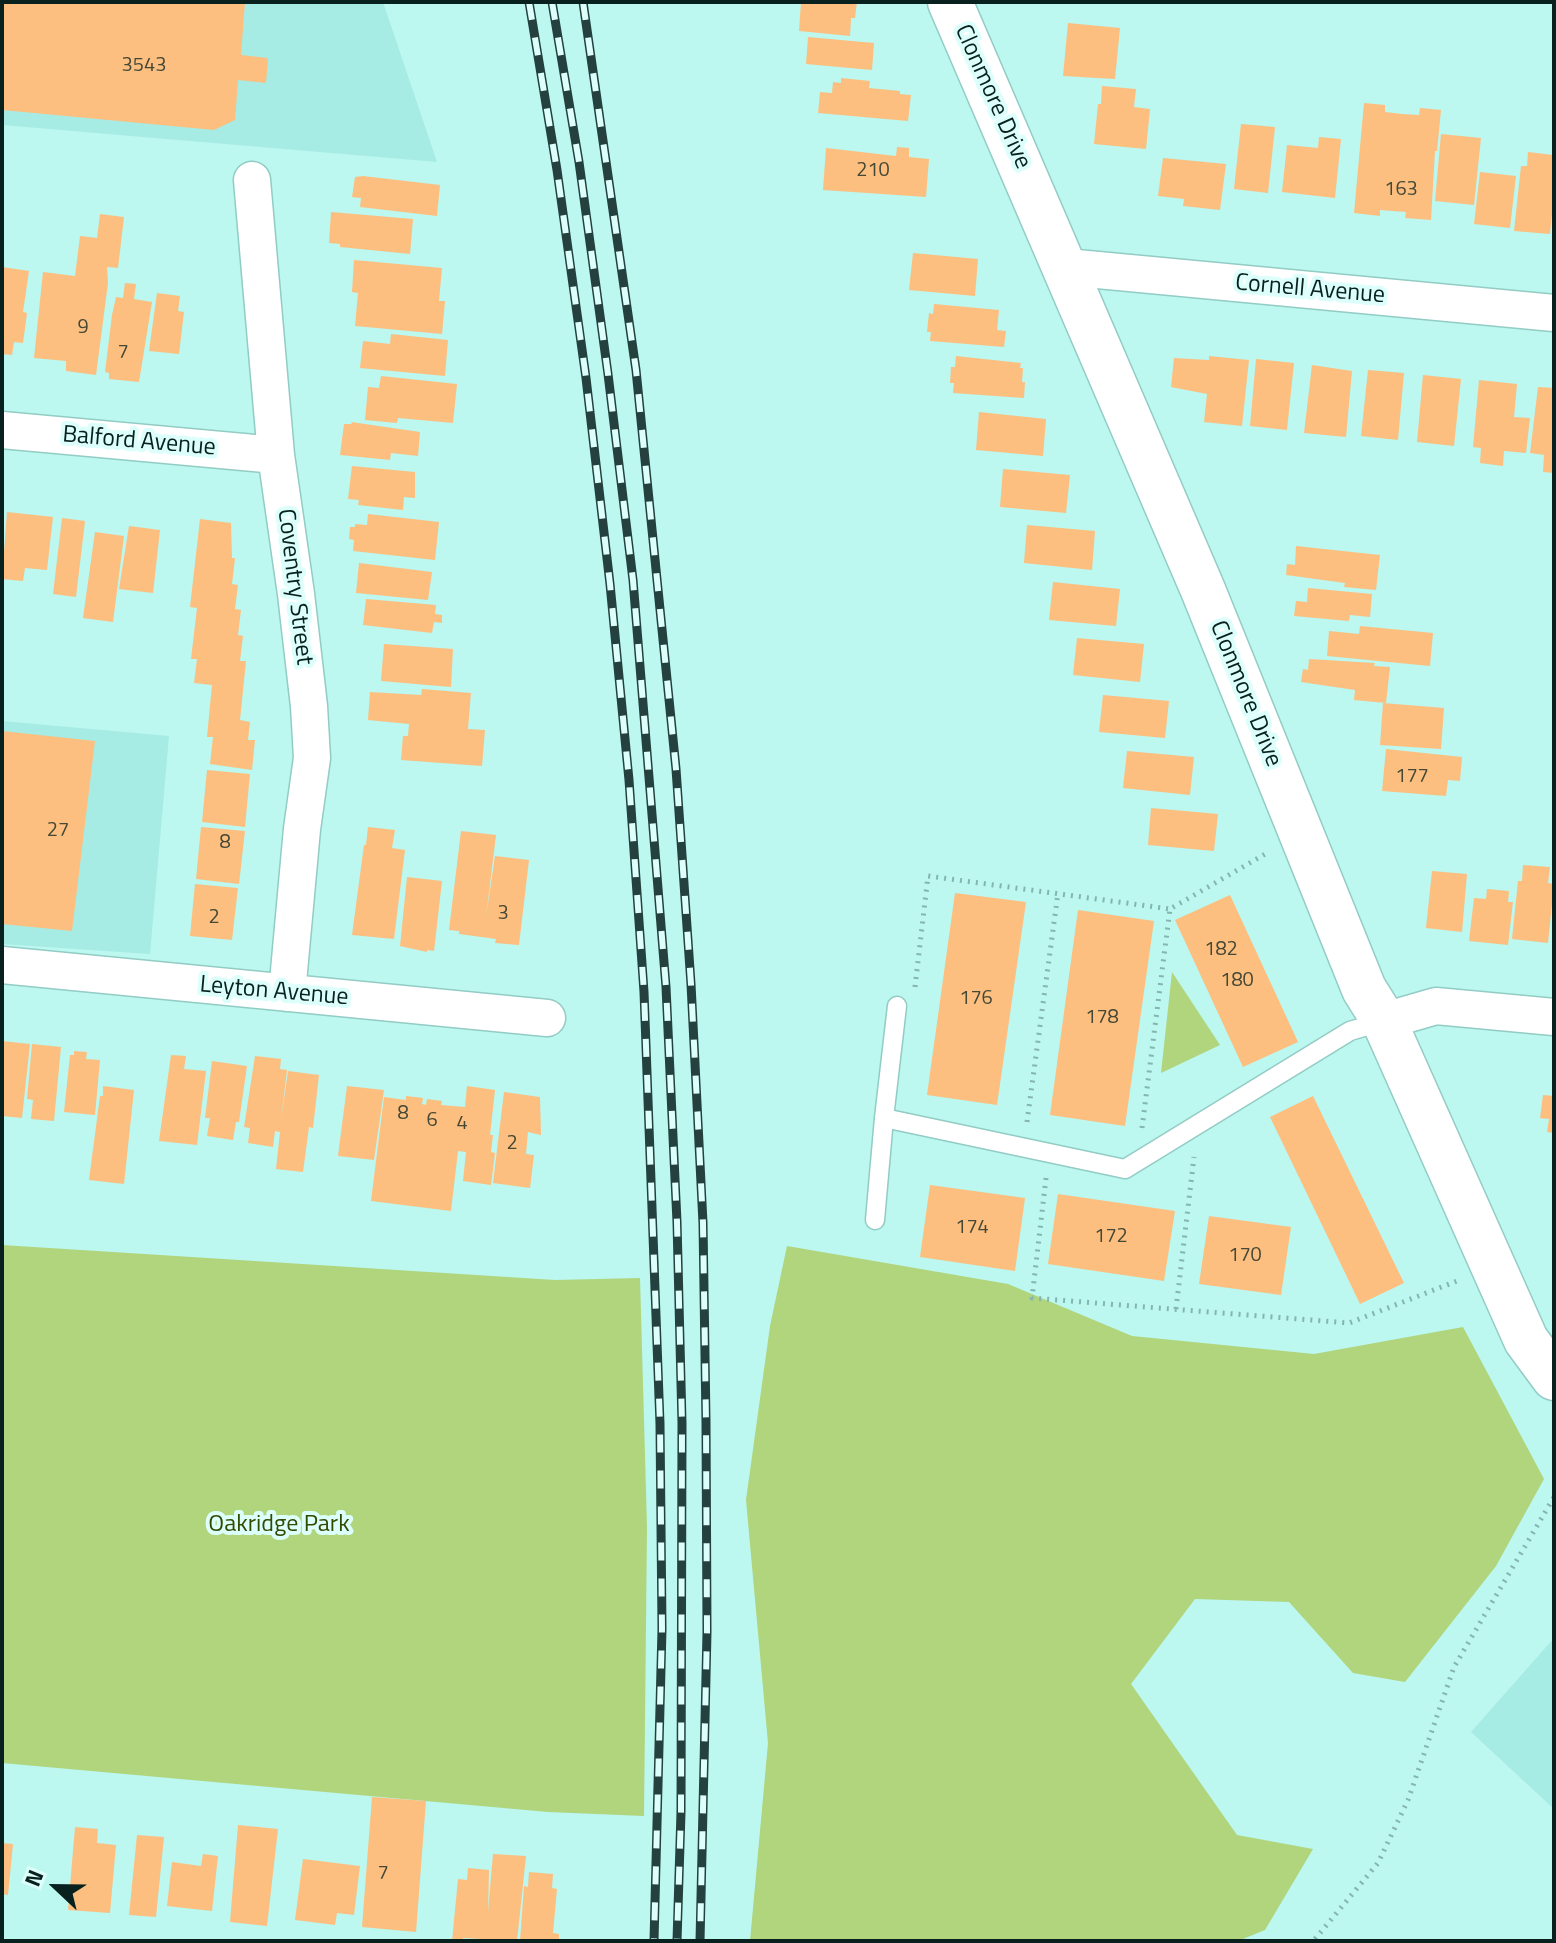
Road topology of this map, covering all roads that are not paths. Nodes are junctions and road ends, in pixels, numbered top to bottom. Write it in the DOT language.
graph roads {
  1 [pos="950,2"];
  2 [pos="252,180"];
  3 [pos="1066,267"];
  4 [pos="1554,313"];
  5 [pos="2,430"];
  6 [pos="276,455"];
  7 [pos="2,965"];
  8 [pos="287,993"];
  9 [pos="905,1003"];
  10 [pos="1554,1017"];
  11 [pos="547,1018"];
  12 [pos="1384,1021"];
  13 [pos="884,1118"];
  14 [pos="875,1220"];
  15 [pos="1554,1378"];
  1 -- 3 [label="street, Clonmore Drive"];
  2 -- 6 [label="street, Coventry Street"];
  3 -- 4 [label="street, Cornell Avenue"];
  3 -- 12 [label="street, Clonmore Drive"];
  5 -- 6 [label="street, Balford Avenue"];
  6 -- 8 [label="street, Coventry Street"];
  7 -- 8 [label="street, Leyton Avenue"];
  8 -- 11 [label="street, Leyton Avenue"];
  9 -- 13 [label="lane"];
  10 -- 12 [label="street"];
  12 -- 13 [label="lane"];
  12 -- 15 [label="street, Clonmore Drive"];
  13 -- 14 [label="lane"];
}
